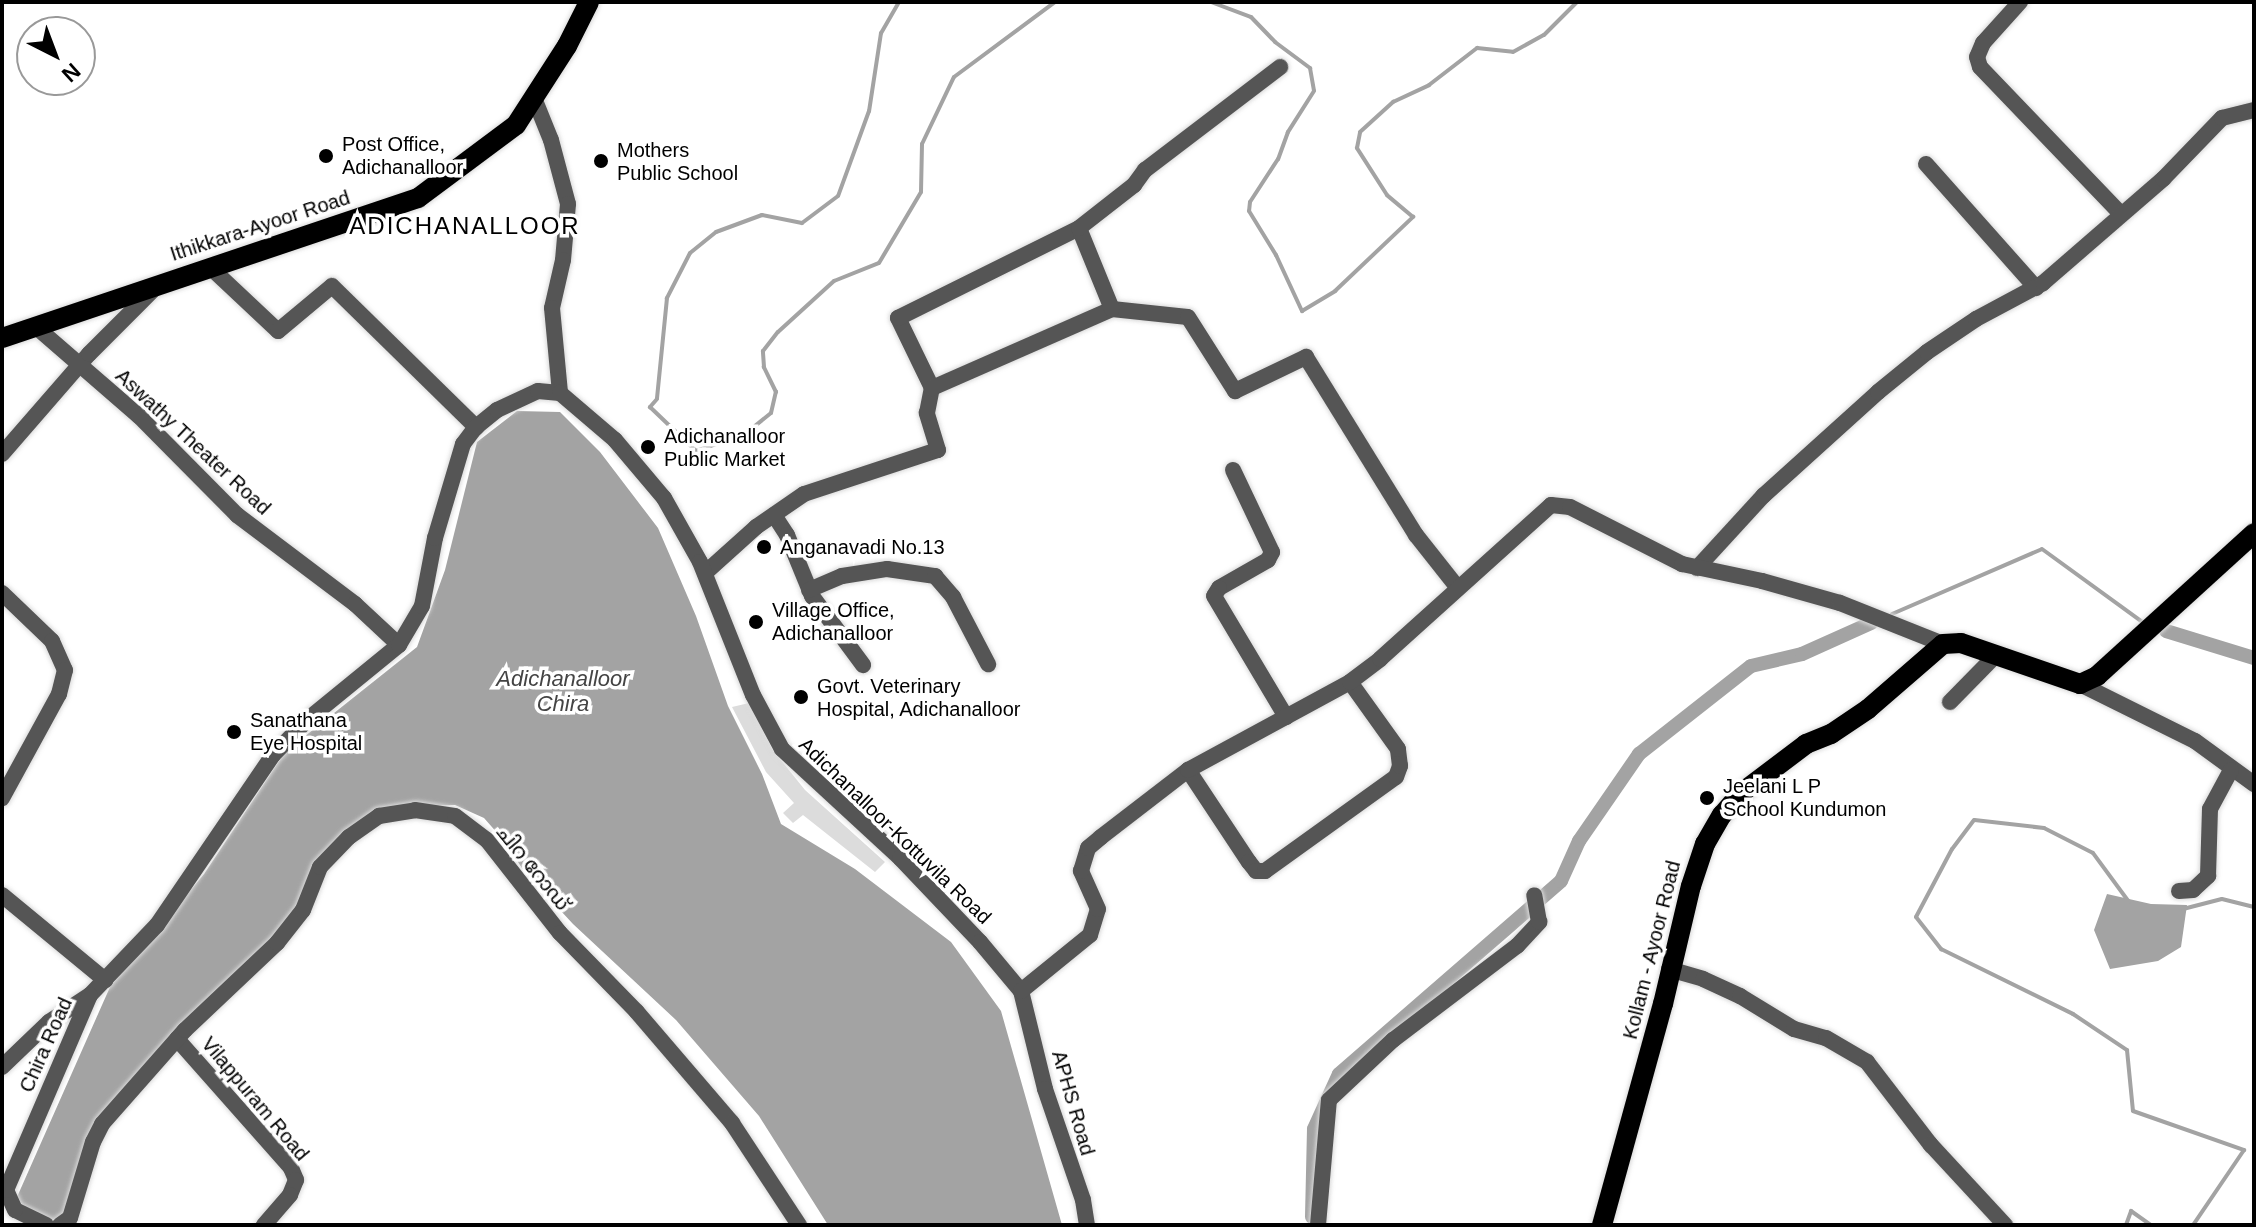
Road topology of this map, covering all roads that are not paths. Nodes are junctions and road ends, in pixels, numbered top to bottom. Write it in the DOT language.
graph roads {
  1 [pos="589,2"];
  2 [pos="2020,2"];
  3 [pos="1280,67"];
  4 [pos="534,98"];
  5 [pos="2254,110"];
  6 [pos="1926,164"];
  7 [pos="2121,214"];
  8 [pos="1079,228"];
  9 [pos="211,268"];
  10 [pos="158,285"];
  11 [pos="2036,288"];
  12 [pos="1112,309"];
  13 [pos="35,326"];
  14 [pos="2,338"];
  15 [pos="80,365"];
  16 [pos="932,388"];
  17 [pos="560,393"];
  18 [pos="476,427"];
  19 [pos="2,454"];
  20 [pos="1233,470"];
  21 [pos="774,515"];
  22 [pos="2254,533"];
  23 [pos="1697,568"];
  24 [pos="705,573"];
  25 [pos="1457,587"];
  26 [pos="809,590"];
  27 [pos="2,593"];
  28 [pos="1943,644"];
  29 [pos="399,645"];
  30 [pos="1996,655"];
  31 [pos="988,664"];
  32 [pos="863,665"];
  33 [pos="1350,682"];
  34 [pos="2080,684"];
  35 [pos="1950,702"];
  36 [pos="1286,717"];
  37 [pos="1188,770"];
  38 [pos="2231,770"];
  39 [pos="2254,784"];
  40 [pos="2,798"];
  41 [pos="2179,891"];
  42 [pos="2,895"];
  43 [pos="1534,895"];
  44 [pos="1669,969"];
  45 [pos="105,980"];
  46 [pos="1021,991"];
  47 [pos="90,995"];
  48 [pos="177,1039"];
  49 [pos="2,1067"];
  50 [pos="65,1222"];
  51 [pos="46,1225"];
  52 [pos="264,1225"];
  53 [pos="799,1225"];
  54 [pos="1087,1225"];
  55 [pos="1318,1225"];
  56 [pos="1602,1225"];
  57 [pos="2005,1225"];
  1 -- 4 [label="main road, Ithikkara-Ayoor Road"];
  2 -- 7 [label="street"];
  3 -- 8 [label="street"];
  4 -- 9 [label="main road, Ithikkara-Ayoor Road"];
  4 -- 17 [label="street"];
  5 -- 7 [label="street"];
  6 -- 11 [label="street"];
  7 -- 11 [label="street"];
  8 -- 12 [label="street"];
  8 -- 16 [label="street"];
  9 -- 10 [label="main road, Ithikkara-Ayoor Road"];
  9 -- 18 [label="street"];
  10 -- 13 [label="main road, Ithikkara-Ayoor Road"];
  10 -- 15 [label="street"];
  11 -- 23 [label="street"];
  12 -- 16 [label="street"];
  12 -- 25 [label="street"];
  13 -- 14 [label="main road, Ithikkara-Ayoor Road"];
  13 -- 15 [label="street, Aswathy Theater Road"];
  15 -- 19 [label="street"];
  15 -- 29 [label="street, Aswathy Theater Road"];
  16 -- 21 [label="street"];
  17 -- 18 [label="street"];
  17 -- 24 [label="street, Adichanalloor-Kottuvila Road"];
  18 -- 29 [label="street"];
  20 -- 36 [label="street"];
  21 -- 24 [label="street"];
  21 -- 26 [label="street"];
  22 -- 34 [label="main road"];
  23 -- 25 [label="street"];
  23 -- 28 [label="street"];
  24 -- 46 [label="street, Adichanalloor-Kottuvila Road"];
  25 -- 33 [label="street"];
  26 -- 31 [label="street"];
  26 -- 32 [label="street"];
  27 -- 40 [label="street"];
  28 -- 30 [label="main road"];
  28 -- 44 [label="main road, Kollam - Ayoor Road"];
  29 -- 45 [label="street"];
  30 -- 34 [label="main road"];
  30 -- 35 [label="street"];
  33 -- 36 [label="street"];
  33 -- 37 [label="street"];
  34 -- 38 [label="street"];
  36 -- 37 [label="street"];
  37 -- 46 [label="street"];
  38 -- 39 [label="street"];
  38 -- 41 [label="street"];
  42 -- 45 [label="street"];
  43 -- 55 [label="street"];
  44 -- 56 [label="main road, Kollam - Ayoor Road"];
  44 -- 57 [label="street"];
  45 -- 47 [label="street"];
  46 -- 54 [label="street, APHS Road"];
  47 -- 49 [label="street"];
  47 -- 51 [label="street, Chira Road"];
  48 -- 50 [label="street, ചിറ റോഡ്"];
  48 -- 52 [label="street, Vilappuram Road"];
  48 -- 53 [label="street, ചിറ റോഡ്"];
}
